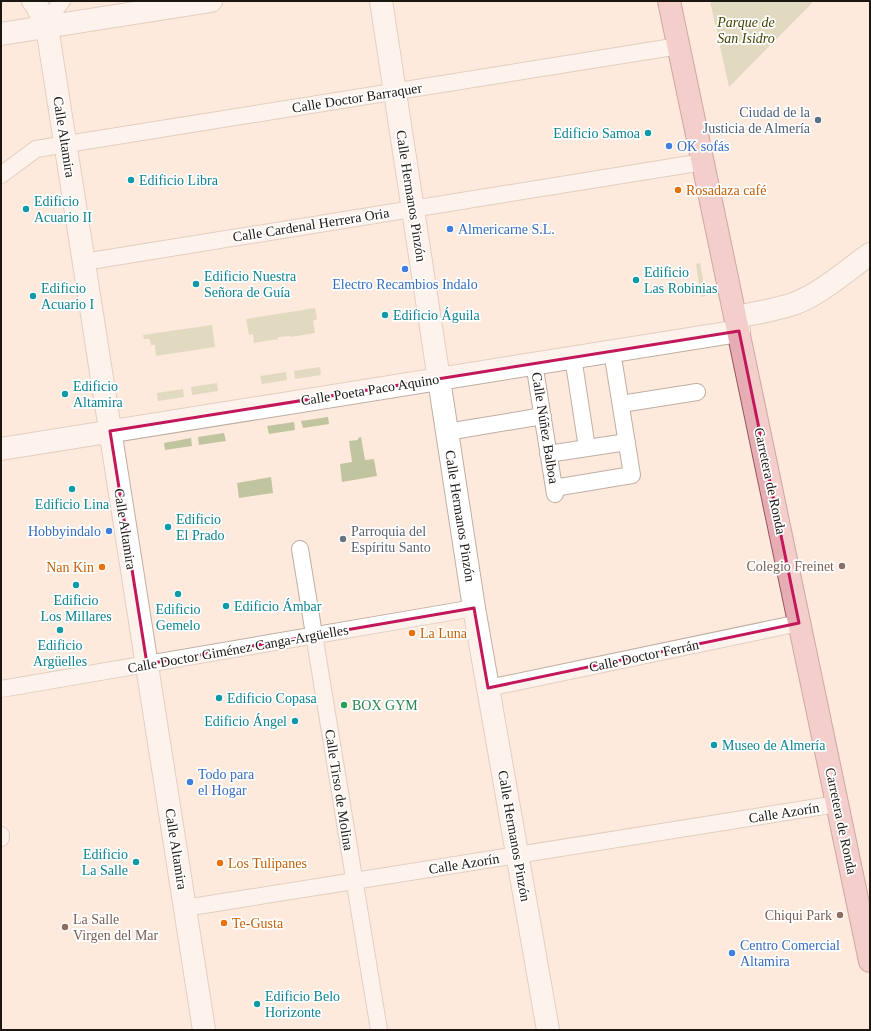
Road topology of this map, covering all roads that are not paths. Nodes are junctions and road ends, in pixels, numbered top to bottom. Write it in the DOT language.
graph roads {
  1 [pos="33,1"];
  2 [pos="62,1"];
  3 [pos="211,1"];
  4 [pos="381,1"];
  5 [pos="669,1"];
  6 [pos="47,27"];
  7 [pos="1,34"];
  8 [pos="679,46"];
  9 [pos="395,92"];
  10 [pos="65,145"];
  11 [pos="703,162"];
  12 [pos="1,175"];
  13 [pos="413,209"];
  14 [pos="870,254"];
  15 [pos="84,262"];
  16 [pos="737,324"];
  17 [pos="612,351"];
  18 [pos="573,357"];
  19 [pos="534,363"];
  20 [pos="439,379"];
  21 [pos="697,392"];
  22 [pos="621,404"];
  23 [pos="543,416"];
  24 [pos="110,431"];
  25 [pos="447,432"];
  26 [pos="627,442"];
  27 [pos="588,448"];
  28 [pos="1,449"];
  29 [pos="548,454"];
  30 [pos="300,549"];
  31 [pos="474,608"];
  32 [pos="799,623"];
  33 [pos="314,636"];
  34 [pos="147,664"];
  35 [pos="488,688"];
  36 [pos="1,689"];
  37 [pos="837,804"];
  38 [pos="1,835"];
  39 [pos="1,838"];
  40 [pos="517,855"];
  41 [pos="354,881"];
  42 [pos="185,908"];
  43 [pos="870,961"];
  44 [pos="204,1030"];
  45 [pos="379,1030"];
  46 [pos="548,1030"];
  1 -- 6 [label="street, Calle Altamira"];
  2 -- 6 [label="street"];
  3 -- 6 [label="street"];
  4 -- 9 [label="street, Calle Hermanos Pinzón"];
  5 -- 8 [label="main road, Carretera de Ronda"];
  6 -- 7 [label="street"];
  6 -- 10 [label="street, Calle Altamira"];
  8 -- 9 [label="street, Calle Doctor Barraquer"];
  8 -- 11 [label="main road, Carretera de Ronda"];
  9 -- 10 [label="street, Calle Doctor Barraquer"];
  9 -- 13 [label="street, Calle Hermanos Pinzón"];
  10 -- 12 [label="street, Calle Doctor Barraquer"];
  10 -- 15 [label="street, Calle Altamira"];
  11 -- 13 [label="street, Calle Cardenal Herrera Oria"];
  11 -- 16 [label="main road, Carretera de Ronda"];
  13 -- 15 [label="street, Calle Cardenal Herrera Oria"];
  13 -- 20 [label="street, Calle Hermanos Pinzón"];
  14 -- 16 [label="street, Calle Poeta Paco Aquino"];
  15 -- 24 [label="street, Calle Altamira"];
  16 -- 17 [label="street, Calle Poeta Paco Aquino"];
  16 -- 32 [label="main road, Carretera de Ronda"];
  17 -- 18 [label="street, Calle Poeta Paco Aquino"];
  17 -- 22 [label="street"];
  18 -- 19 [label="street, Calle Poeta Paco Aquino"];
  18 -- 27 [label="street"];
  19 -- 20 [label="street, Calle Poeta Paco Aquino"];
  19 -- 23 [label="street, Calle Núñez Balboa"];
  20 -- 24 [label="street, Calle Poeta Paco Aquino"];
  20 -- 25 [label="street, Calle Hermanos Pinzón"];
  21 -- 22 [label="street"];
  22 -- 26 [label="street"];
  23 -- 25 [label="street"];
  23 -- 29 [label="street, Calle Núñez Balboa"];
  24 -- 28 [label="street, Calle Poeta Paco Aquino"];
  24 -- 34 [label="street, Calle Altamira"];
  25 -- 31 [label="street, Calle Hermanos Pinzón"];
  26 -- 27 [label="street"];
  26 -- 29 [label="street, Calle Núñez Balboa"];
  27 -- 29 [label="street"];
  30 -- 33 [label="street, Calle Tirso de Molina"];
  31 -- 33 [label="street, Calle Doctor Giménez Canga-Argüelles"];
  31 -- 35 [label="street, Calle Hermanos Pinzón"];
  32 -- 35 [label="street, Calle Doctor Ferrán"];
  32 -- 37 [label="main road, Carretera de Ronda"];
  33 -- 34 [label="street, Calle Doctor Giménez Canga-Argüelles"];
  33 -- 41 [label="street, Calle Tirso de Molina"];
  34 -- 36 [label="street, Calle Doctor Giménez Canga-Argüelles"];
  34 -- 42 [label="street, Calle Altamira"];
  35 -- 40 [label="street, Calle Hermanos Pinzón"];
  37 -- 40 [label="street, Calle Azorín"];
  37 -- 43 [label="main road, Carretera de Ronda"];
  38 -- 39 [label="street"];
  40 -- 41 [label="street, Calle Azorín"];
  40 -- 46 [label="street, Calle Hermanos Pinzón"];
  41 -- 42 [label="street, Calle Azorín"];
  41 -- 45 [label="street, Calle Tirso de Molina"];
  42 -- 44 [label="street, Calle Altamira"];
}
